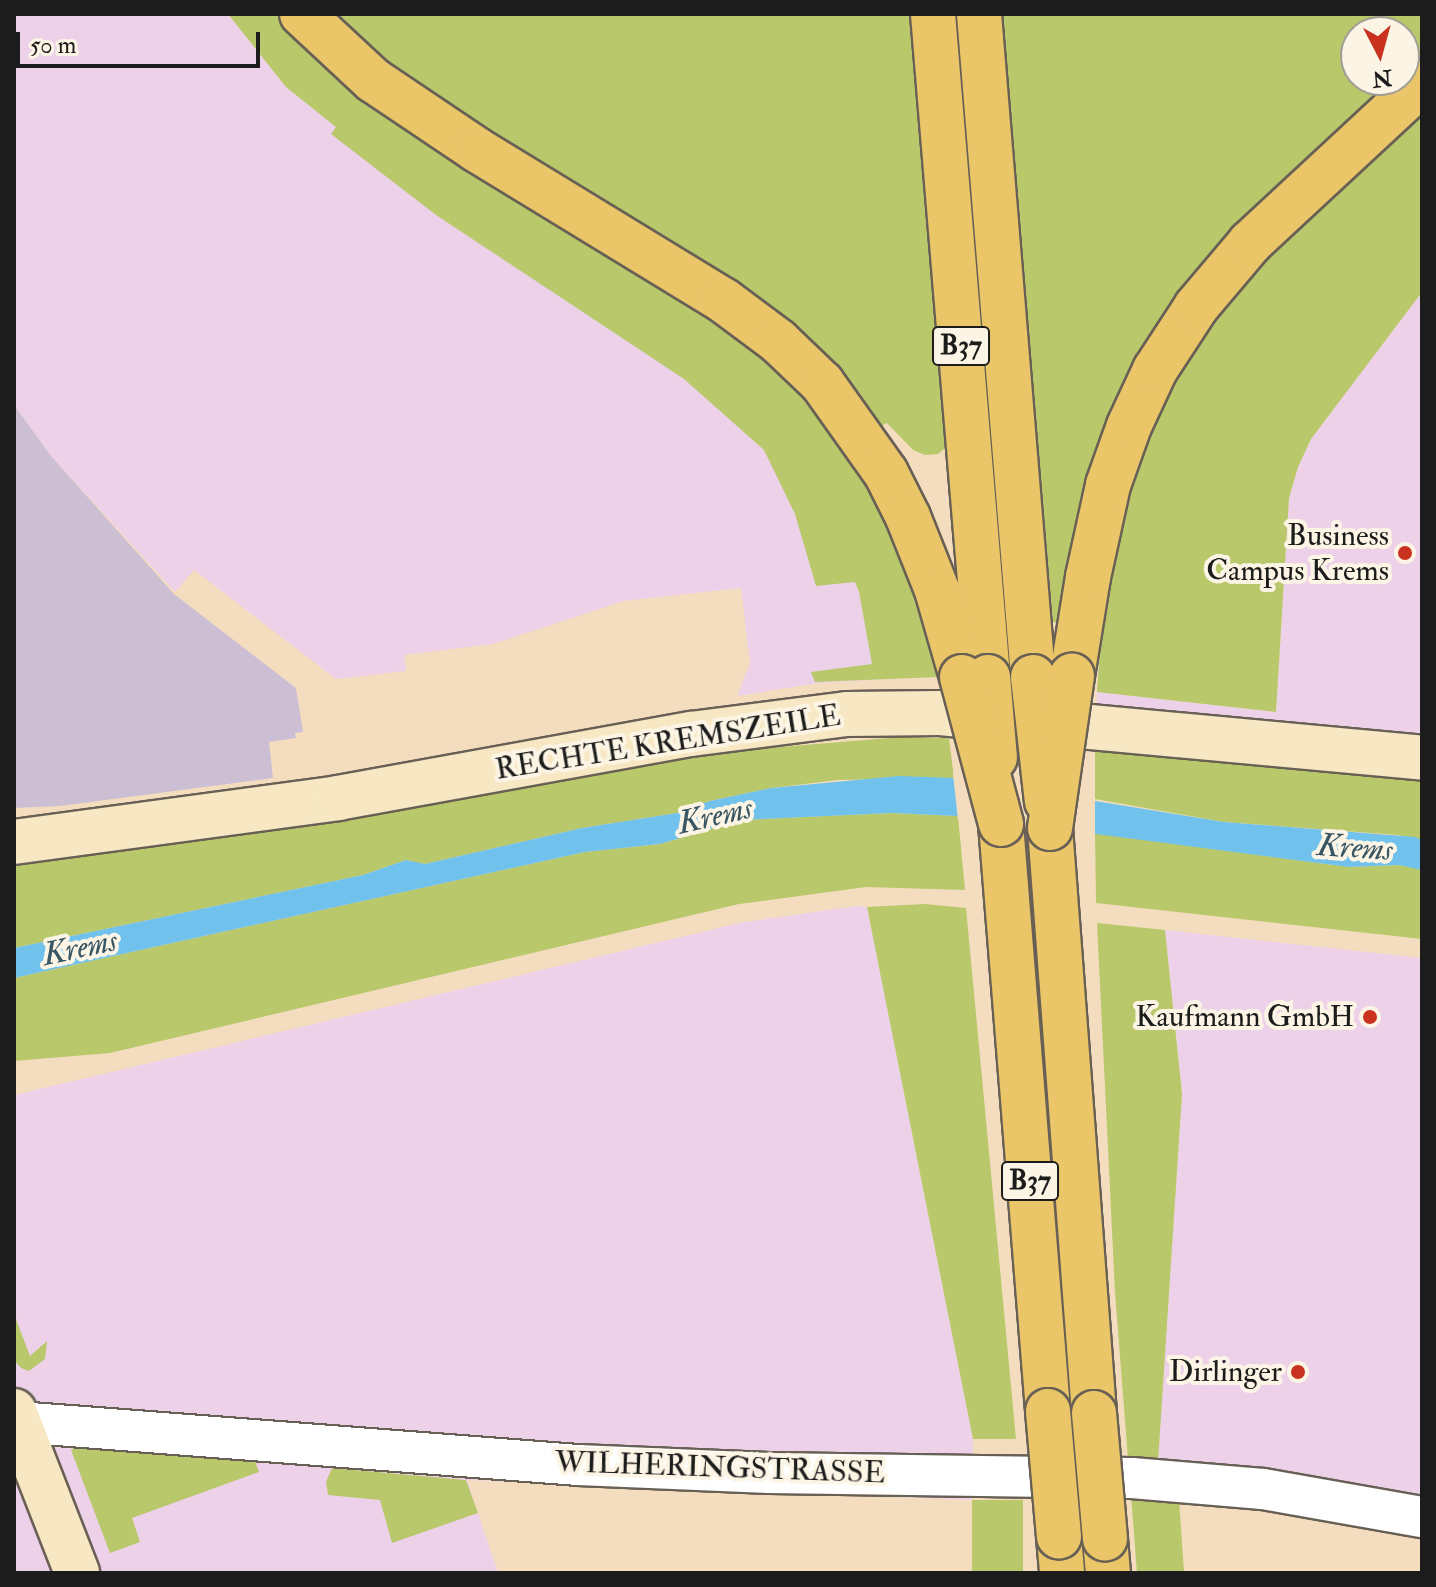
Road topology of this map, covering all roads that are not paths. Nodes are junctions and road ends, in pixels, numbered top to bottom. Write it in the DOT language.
graph roads {
  1 [pos="302,14"];
  2 [pos="933,14"];
  3 [pos="979,14"];
  4 [pos="1422,83"];
  5 [pos="975,677"];
  6 [pos="1053,677"];
  7 [pos="1422,758"];
  8 [pos="14,842"];
  9 [pos="16,1416"];
  10 [pos="1422,1517"];
  11 [pos="1060,1555"];
  12 [pos="1107,1556"];
  13 [pos="77,1573"];
  1 -- 5 [label="main road"];
  2 -- 5 [label="main road, B37"];
  3 -- 6 [label="main road, B37"];
  4 -- 6 [label="main road"];
  5 -- 11 [label="main road, B37, bridge"];
  6 -- 12 [label="main road, B37, bridge"];
  7 -- 8 [label="street, RECHTE KREMSZEILE"];
  9 -- 10 [label="street, WILHERINGSTRASSE"];
  9 -- 13 [label="street"];
}
